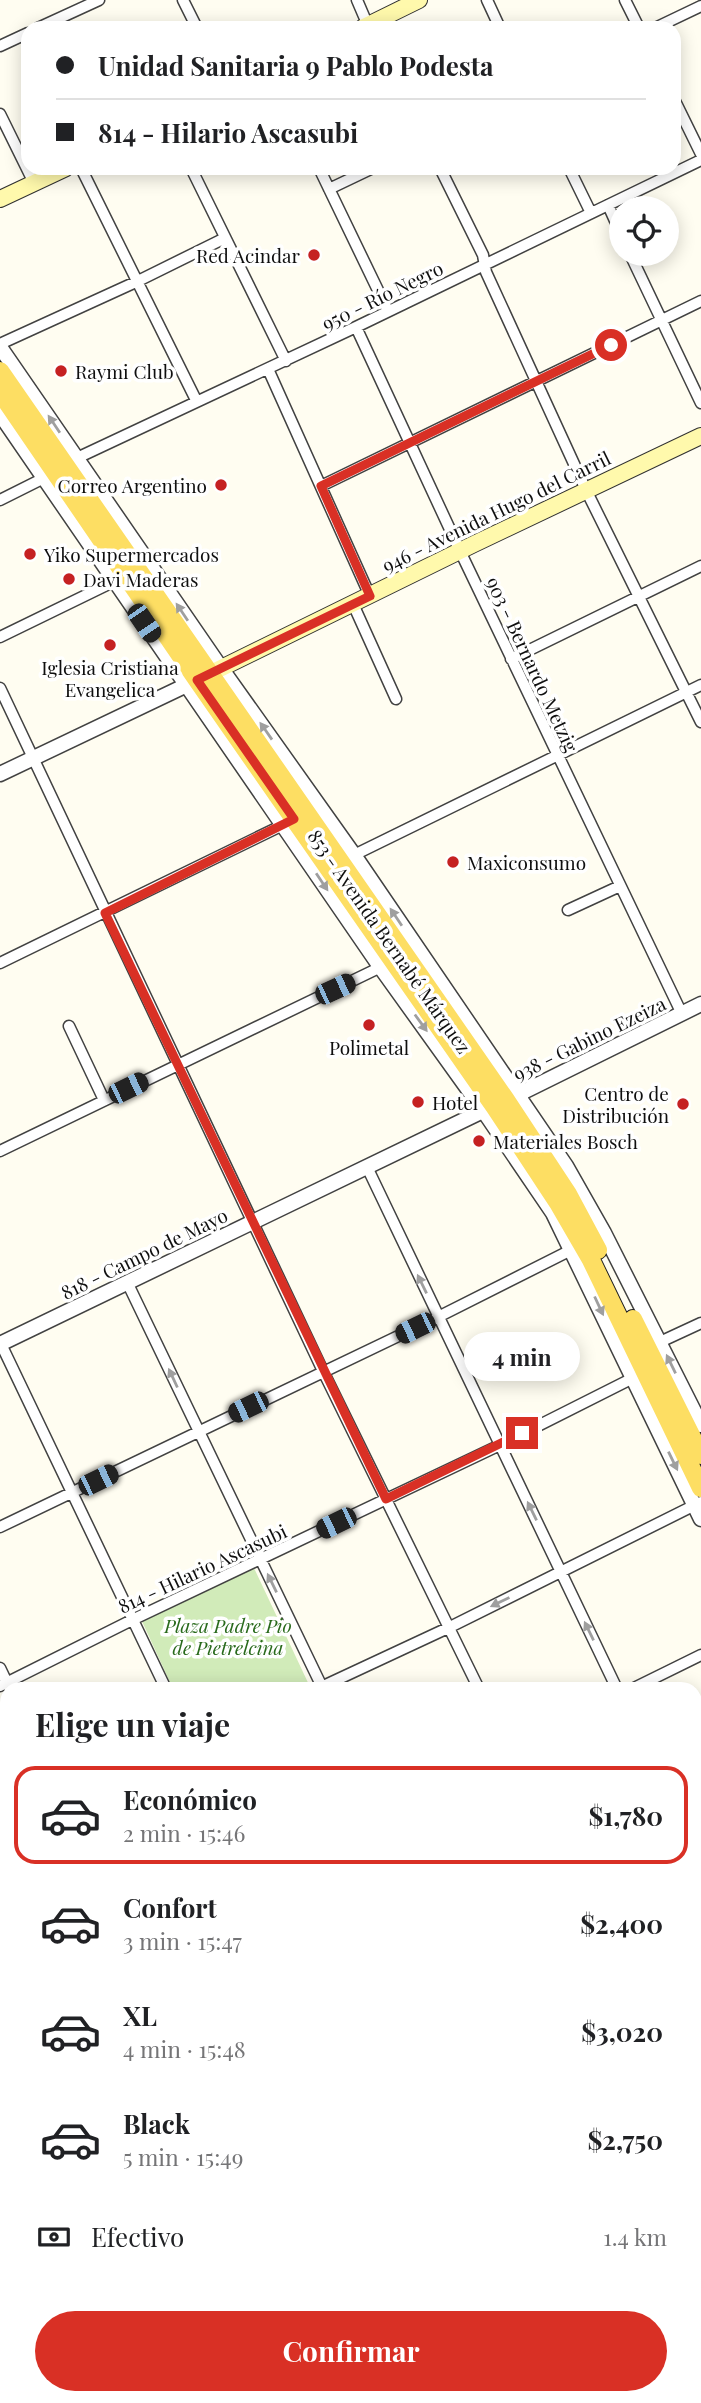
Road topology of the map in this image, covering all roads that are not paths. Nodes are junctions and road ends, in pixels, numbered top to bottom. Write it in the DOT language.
graph roads {
  1 [pos="99,0"];
  2 [pos="183,0"];
  3 [pos="356,0"];
  4 [pos="419,0"];
  5 [pos="487,0"];
  6 [pos="625,0"];
  7 [pos="701,6"];
  8 [pos="53,21"];
  9 [pos="194,21"];
  10 [pos="364,21"];
  11 [pos="378,21"];
  12 [pos="497,21"];
  13 [pos="636,21"];
  14 [pos="670,21"];
  15 [pos="21,36"];
  16 [pos="0,46"];
  17 [pos="0,114"];
  18 [pos="681,116"];
  19 [pos="21,157"];
  20 [pos="700,162"];
  21 [pos="681,171"];
  22 [pos="30,175"];
  23 [pos="52,175"];
  24 [pos="85,175"];
  25 [pos="194,175"];
  26 [pos="322,175"];
  27 [pos="358,175"];
  28 [pos="443,175"];
  29 [pos="572,175"];
  30 [pos="672,175"];
  31 [pos="34,184"];
  32 [pos="329,189"];
  33 [pos="0,199"];
  34 [pos="608,205"];
  35 [pos="591,213"];
  36 [pos="225,238"];
  37 [pos="485,264"];
  38 [pos="636,266"];
  39 [pos="138,281"];
  40 [pos="701,301"];
  41 [pos="388,311"];
  42 [pos="662,320"];
  43 [pos="356,327"];
  44 [pos="0,345"];
  45 [pos="286,361"];
  46 [pos="268,369"];
  47 [pos="0,371"];
  48 [pos="536,381"];
  49 [pos="29,387"];
  50 [pos="0,393"];
  51 [pos="196,400"];
  52 [pos="701,403"];
  53 [pos="30,415"];
  54 [pos="3,424"];
  55 [pos="701,436"];
  56 [pos="410,442"];
  57 [pos="77,458"];
  58 [pos="50,475"];
  59 [pos="321,486"];
  60 [pos="586,490"];
  61 [pos="0,500"];
  62 [pos="460,551"];
  63 [pos="701,566"];
  64 [pos="116,581"];
  65 [pos="370,596"];
  66 [pos="638,597"];
  67 [pos="353,604"];
  68 [pos="0,637"];
  69 [pos="512,659"];
  70 [pos="203,677"];
  71 [pos="701,685"];
  72 [pos="0,688"];
  73 [pos="686,692"];
  74 [pos="396,699"];
  75 [pos="701,722"];
  76 [pos="558,756"];
  77 [pos="33,758"];
  78 [pos="0,774"];
  79 [pos="294,818"];
  80 [pos="354,855"];
  81 [pos="620,886"];
  82 [pos="568,910"];
  83 [pos="105,913"];
  84 [pos="0,963"];
  85 [pos="387,964"];
  86 [pos="701,1004"];
  87 [pos="682,1014"];
  88 [pos="69,1026"];
  89 [pos="177,1065"];
  90 [pos="104,1100"];
  91 [pos="500,1103"];
  92 [pos="0,1151"];
  93 [pos="367,1167"];
  94 [pos="584,1198"];
  95 [pos="253,1222"];
  96 [pos="586,1225"];
  97 [pos="577,1247"];
  98 [pos="127,1282"];
  99 [pos="438,1317"];
  100 [pos="701,1323"];
  101 [pos="660,1342"];
  102 [pos="0,1343"];
  103 [pos="323,1371"];
  104 [pos="639,1375"];
  105 [pos="701,1425"];
  106 [pos="198,1431"];
  107 [pos="500,1445"];
  108 [pos="701,1455"];
  109 [pos="73,1493"];
  110 [pos="386,1499"];
  111 [pos="699,1504"];
  112 [pos="0,1527"];
  113 [pos="261,1560"];
  114 [pos="561,1572"];
  115 [pos="132,1620"];
  116 [pos="450,1627"];
  117 [pos="701,1656"];
  118 [pos="14,1682"];
  119 [pos="163,1682"];
  120 [pos="318,1682"];
  121 [pos="334,1682"];
  122 [pos="476,1682"];
  123 [pos="614,1682"];
  124 [pos="647,1682"];
  1 -- 8 [label="street"];
  2 -- 9 [label="street"];
  3 -- 10 [label="street"];
  4 -- 11 [label="main road"];
  5 -- 12 [label="street"];
  6 -- 13 [label="street"];
  7 -- 14 [label="street"];
  15 -- 16 [label="street"];
  17 -- 19 [label="street"];
  18 -- 20 [label="street"];
  20 -- 21 [label="street, 950 - Río Negro"];
  22 -- 31 [label="street"];
  23 -- 31 [label="main road"];
  24 -- 39 [label="street"];
  25 -- 36 [label="street"];
  26 -- 32 [label="street"];
  27 -- 32 [label="street"];
  28 -- 37 [label="street"];
  29 -- 35 [label="street"];
  30 -- 34 [label="street, 950 - Río Negro"];
  31 -- 33 [label="main road"];
  32 -- 41 [label="street"];
  34 -- 35 [label="street, 950 - Río Negro"];
  35 -- 37 [label="street, 950 - Río Negro"];
  36 -- 39 [label="street"];
  36 -- 45 [label="street"];
  37 -- 41 [label="street, 950 - Río Negro"];
  37 -- 48 [label="street"];
  38 -- 42 [label="street"];
  39 -- 44 [label="street"];
  39 -- 51 [label="street"];
  40 -- 42 [label="street"];
  41 -- 43 [label="street, 950 - Río Negro"];
  42 -- 48 [label="street"];
  42 -- 52 [label="street"];
  43 -- 45 [label="street, 950 - Río Negro"];
  43 -- 56 [label="street, 903 - Bernardo Metzig"];
  44 -- 49 [label="street, 853 - Avenida Bernabé Márquez"];
  45 -- 46 [label="street, 950 - Río Negro"];
  46 -- 51 [label="street, 950 - Río Negro"];
  46 -- 59 [label="street"];
  47 -- 53 [label="main road, 853 - Avenida Bernabé Márquez"];
  48 -- 56 [label="street"];
  48 -- 60 [label="street"];
  49 -- 53 [label="main road"];
  57 -- 49 [label="street, 853 - Avenida Bernabé Márquez, one-way"];
  50 -- 58 [label="main road, 853 - Avenida Bernabé Márquez"];
  51 -- 57 [label="street, 950 - Río Negro"];
  53 -- 70 [label="main road, 853 - Avenida Bernabé Márquez"];
  54 -- 58 [label="street, 853 - Avenida Bernabé Márquez"];
  55 -- 60 [label="main road, 946 - Avenida Hugo del Carril"];
  56 -- 59 [label="street"];
  56 -- 62 [label="street, 903 - Bernardo Metzig"];
  70 -- 57 [label="street, 853 - Avenida Bernabé Márquez, one-way"];
  58 -- 61 [label="street"];
  58 -- 64 [label="street, 853 - Avenida Bernabé Márquez"];
  58 -- 70 [label="main road, 853 - Avenida Bernabé Márquez"];
  59 -- 65 [label="street"];
  60 -- 62 [label="main road, 946 - Avenida Hugo del Carril"];
  60 -- 66 [label="street"];
  62 -- 65 [label="main road, 946 - Avenida Hugo del Carril"];
  62 -- 69 [label="street, 903 - Bernardo Metzig"];
  63 -- 66 [label="street"];
  64 -- 68 [label="street"];
  64 -- 70 [label="street, 853 - Avenida Bernabé Márquez"];
  65 -- 67 [label="main road, 946 - Avenida Hugo del Carril"];
  66 -- 69 [label="street"];
  66 -- 73 [label="street"];
  67 -- 70 [label="main road, 946 - Avenida Hugo del Carril"];
  67 -- 74 [label="street"];
  69 -- 76 [label="street, 903 - Bernardo Metzig"];
  70 -- 77 [label="street"];
  70 -- 79 [label="main road, 853 - Avenida Bernabé Márquez"];
  70 -- 79 [label="street, 853 - Avenida Bernabé Márquez"];
  80 -- 70 [label="street, 853 - Avenida Bernabé Márquez, one-way"];
  71 -- 73 [label="street"];
  72 -- 77 [label="street"];
  73 -- 75 [label="street"];
  73 -- 76 [label="street"];
  76 -- 80 [label="street"];
  76 -- 81 [label="street, 903 - Bernardo Metzig"];
  77 -- 78 [label="street"];
  77 -- 83 [label="street"];
  79 -- 83 [label="street"];
  79 -- 85 [label="main road, 853 - Avenida Bernabé Márquez, one-way"];
  79 -- 91 [label="main road, 853 - Avenida Bernabé Márquez"];
  91 -- 80 [label="street, 853 - Avenida Bernabé Márquez, one-way"];
  81 -- 82 [label="street"];
  81 -- 87 [label="street, 903 - Bernardo Metzig"];
  83 -- 84 [label="street"];
  83 -- 89 [label="street"];
  85 -- 89 [label="street"];
  85 -- 91 [label="main road, 853 - Avenida Bernabé Márquez, one-way"];
  86 -- 87 [label="street, 938 - Gabino Ezeiza"];
  87 -- 91 [label="street, 938 - Gabino Ezeiza"];
  88 -- 90 [label="street"];
  89 -- 90 [label="street"];
  89 -- 95 [label="street"];
  90 -- 92 [label="street"];
  91 -- 93 [label="street, 818 - Campo de Mayo"];
  91 -- 94 [label="street, 853 - Avenida Bernabé Márquez"];
  91 -- 96 [label="main road, 853 - Avenida Bernabé Márquez"];
  91 -- 97 [label="main road, 853 - Avenida Bernabé Márquez"];
  93 -- 95 [label="street, 818 - Campo de Mayo"];
  99 -- 93 [label="street, one-way"];
  94 -- 96 [label="main road"];
  94 -- 101 [label="street, 853 - Avenida Bernabé Márquez"];
  95 -- 98 [label="street, 818 - Campo de Mayo"];
  95 -- 103 [label="street"];
  96 -- 108 [label="main road, 853 - Avenida Bernabé Márquez"];
  97 -- 99 [label="street"];
  97 -- 104 [label="main road, 853 - Avenida Bernabé Márquez, one-way"];
  98 -- 102 [label="street, 818 - Campo de Mayo"];
  106 -- 98 [label="street, one-way"];
  99 -- 103 [label="street"];
  99 -- 107 [label="street"];
  100 -- 101 [label="street"];
  105 -- 101 [label="street, 853 - Avenida Bernabé Márquez, one-way"];
  102 -- 109 [label="street"];
  103 -- 106 [label="street"];
  103 -- 110 [label="street"];
  104 -- 107 [label="street, 814 - Hilario Ascasubi"];
  104 -- 111 [label="main road, 853 - Avenida Bernabé Márquez, one-way"];
  106 -- 109 [label="street"];
  106 -- 113 [label="street"];
  107 -- 110 [label="street, 814 - Hilario Ascasubi"];
  114 -- 107 [label="street, one-way"];
  109 -- 112 [label="street"];
  109 -- 115 [label="street"];
  110 -- 113 [label="street, 814 - Hilario Ascasubi"];
  110 -- 116 [label="street"];
  111 -- 114 [label="street"];
  113 -- 115 [label="street, 814 - Hilario Ascasubi"];
  120 -- 113 [label="street, one-way"];
  114 -- 116 [label="street, one-way"];
  123 -- 114 [label="street, one-way"];
  115 -- 118 [label="street, 814 - Hilario Ascasubi"];
  115 -- 119 [label="street"];
  116 -- 121 [label="street"];
  116 -- 122 [label="street"];
  117 -- 124 [label="street"];
}
